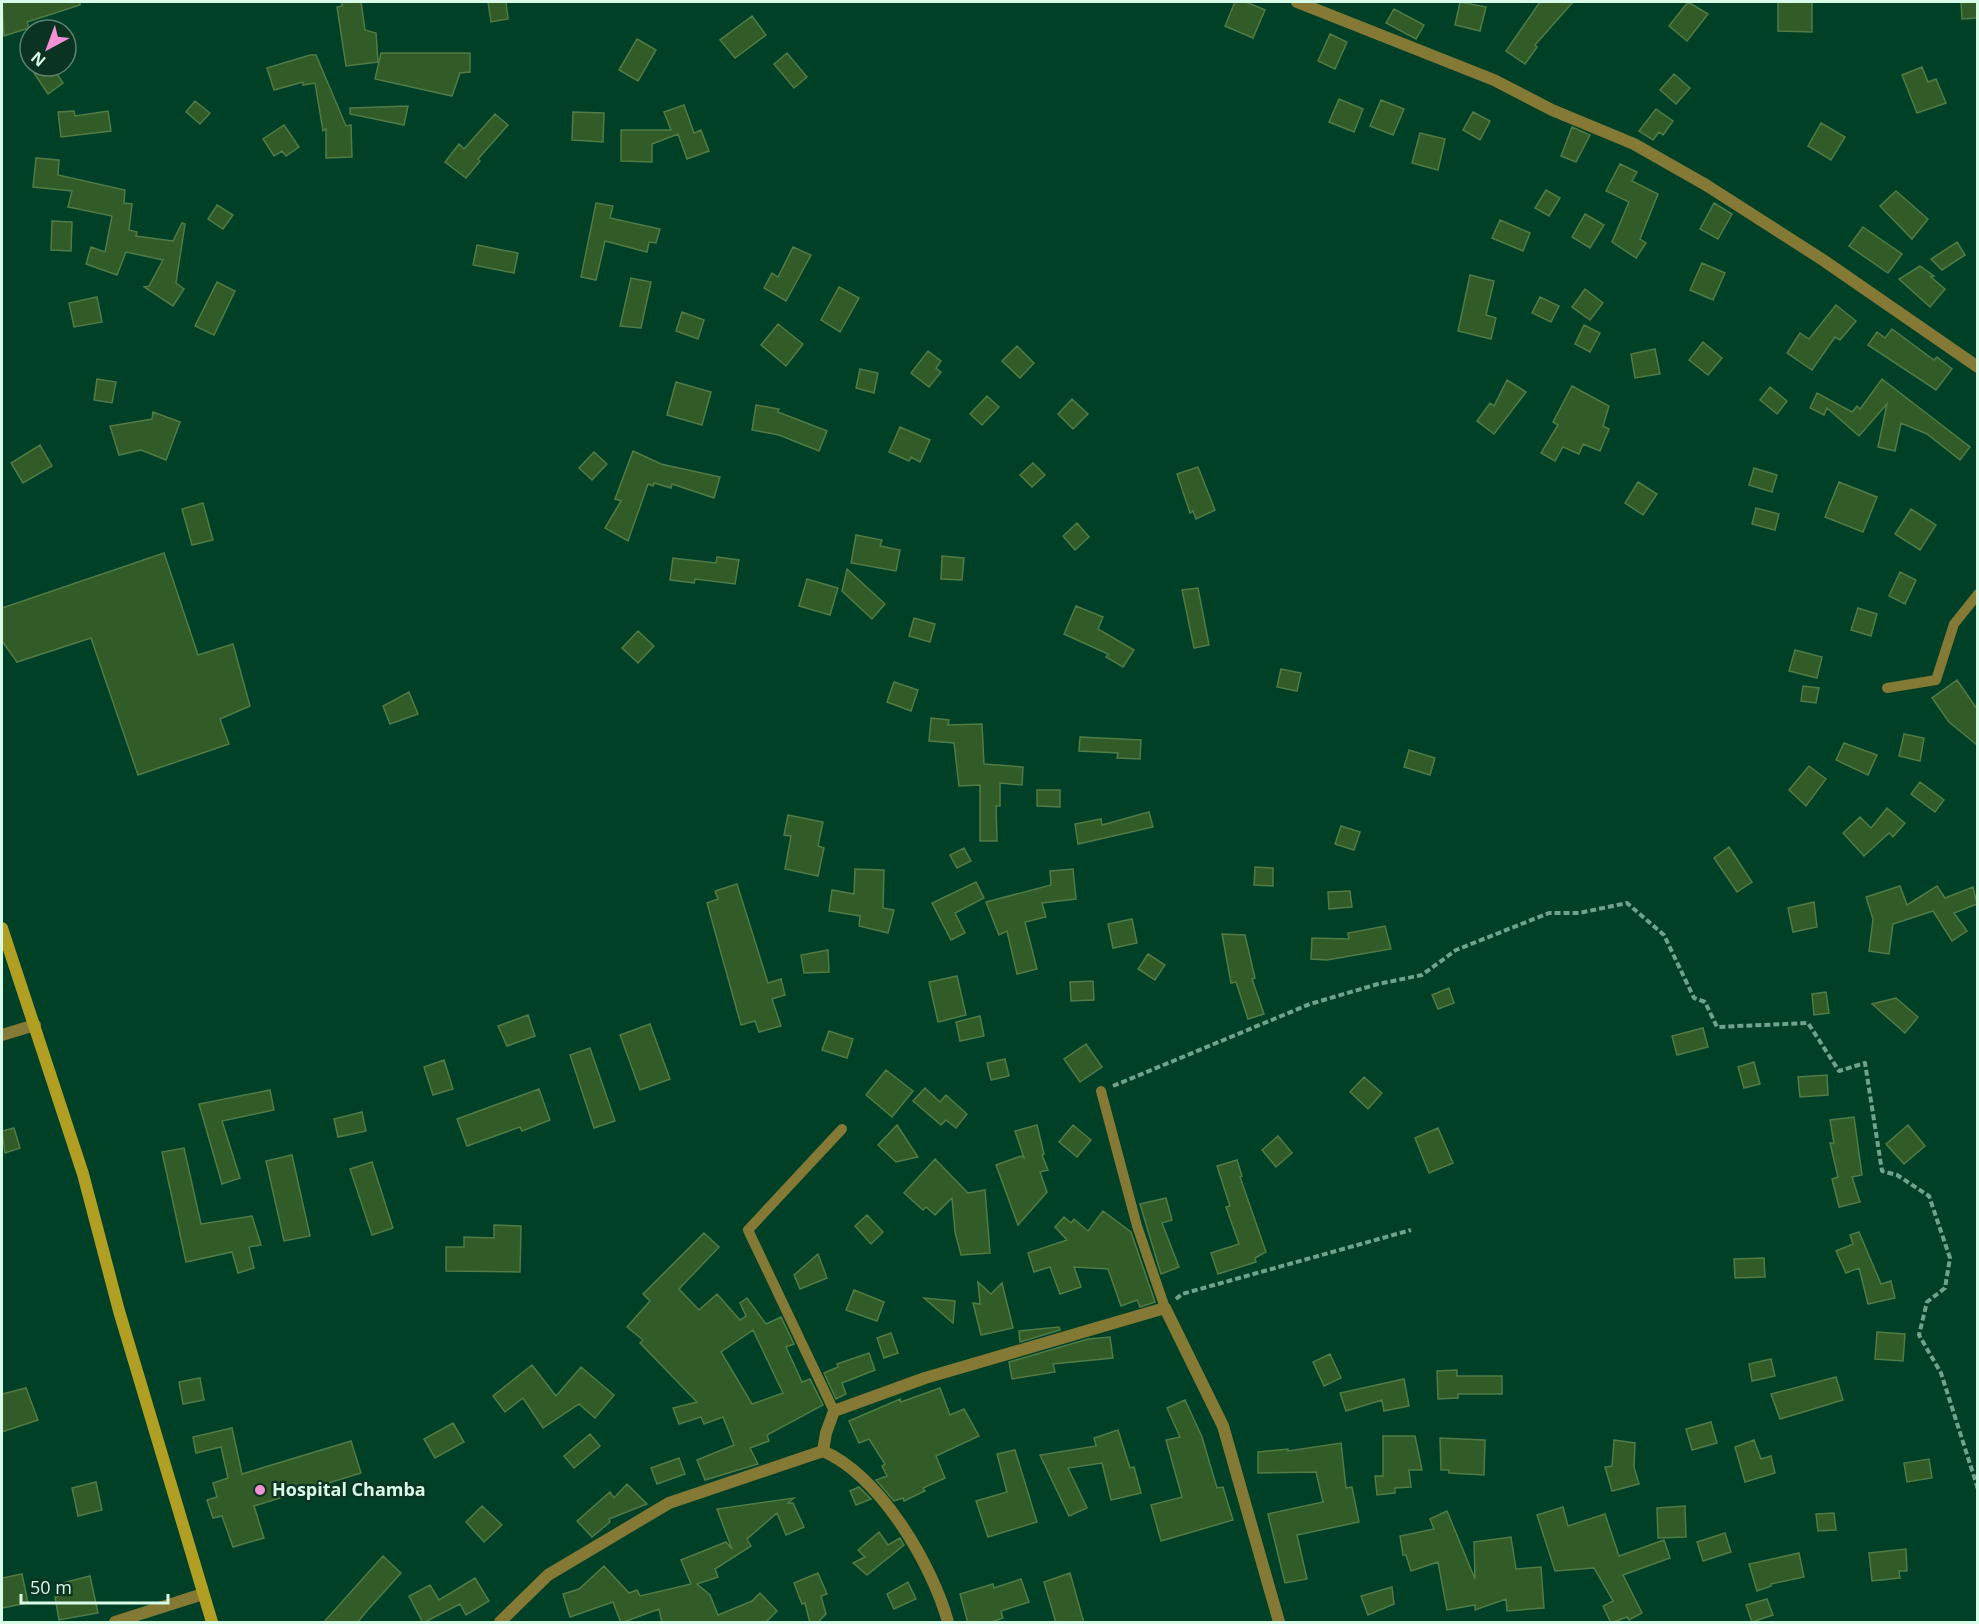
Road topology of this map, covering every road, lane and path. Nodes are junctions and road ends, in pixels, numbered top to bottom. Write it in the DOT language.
graph roads {
  1 [pos="1297,2"];
  2 [pos="1977,367"];
  3 [pos="1977,594"];
  4 [pos="1887,687"];
  5 [pos="2,928"];
  6 [pos="35,1025"];
  7 [pos="2,1035"];
  8 [pos="1101,1091"];
  9 [pos="842,1129"];
  10 [pos="1411,1230"];
  11 [pos="1165,1308"];
  12 [pos="834,1411"];
  13 [pos="824,1451"];
  14 [pos="1977,1489"];
  15 [pos="203,1594"];
  16 [pos="115,1623"];
  17 [pos="212,1623"];
  18 [pos="500,1623"];
  19 [pos="948,1623"];
  20 [pos="1279,1623"];
  1 -- 2 [label="street"];
  3 -- 4 [label="lane"];
  5 -- 6 [label="main road"];
  6 -- 7 [label="street"];
  6 -- 15 [label="main road"];
  8 -- 11 [label="lane"];
  8 -- 14 [label="path"];
  9 -- 12 [label="lane"];
  10 -- 11 [label="path"];
  11 -- 12 [label="street"];
  11 -- 20 [label="street"];
  12 -- 13 [label="street"];
  13 -- 18 [label="street"];
  13 -- 19 [label="street"];
  15 -- 16 [label="street"];
  15 -- 17 [label="main road"];
}
